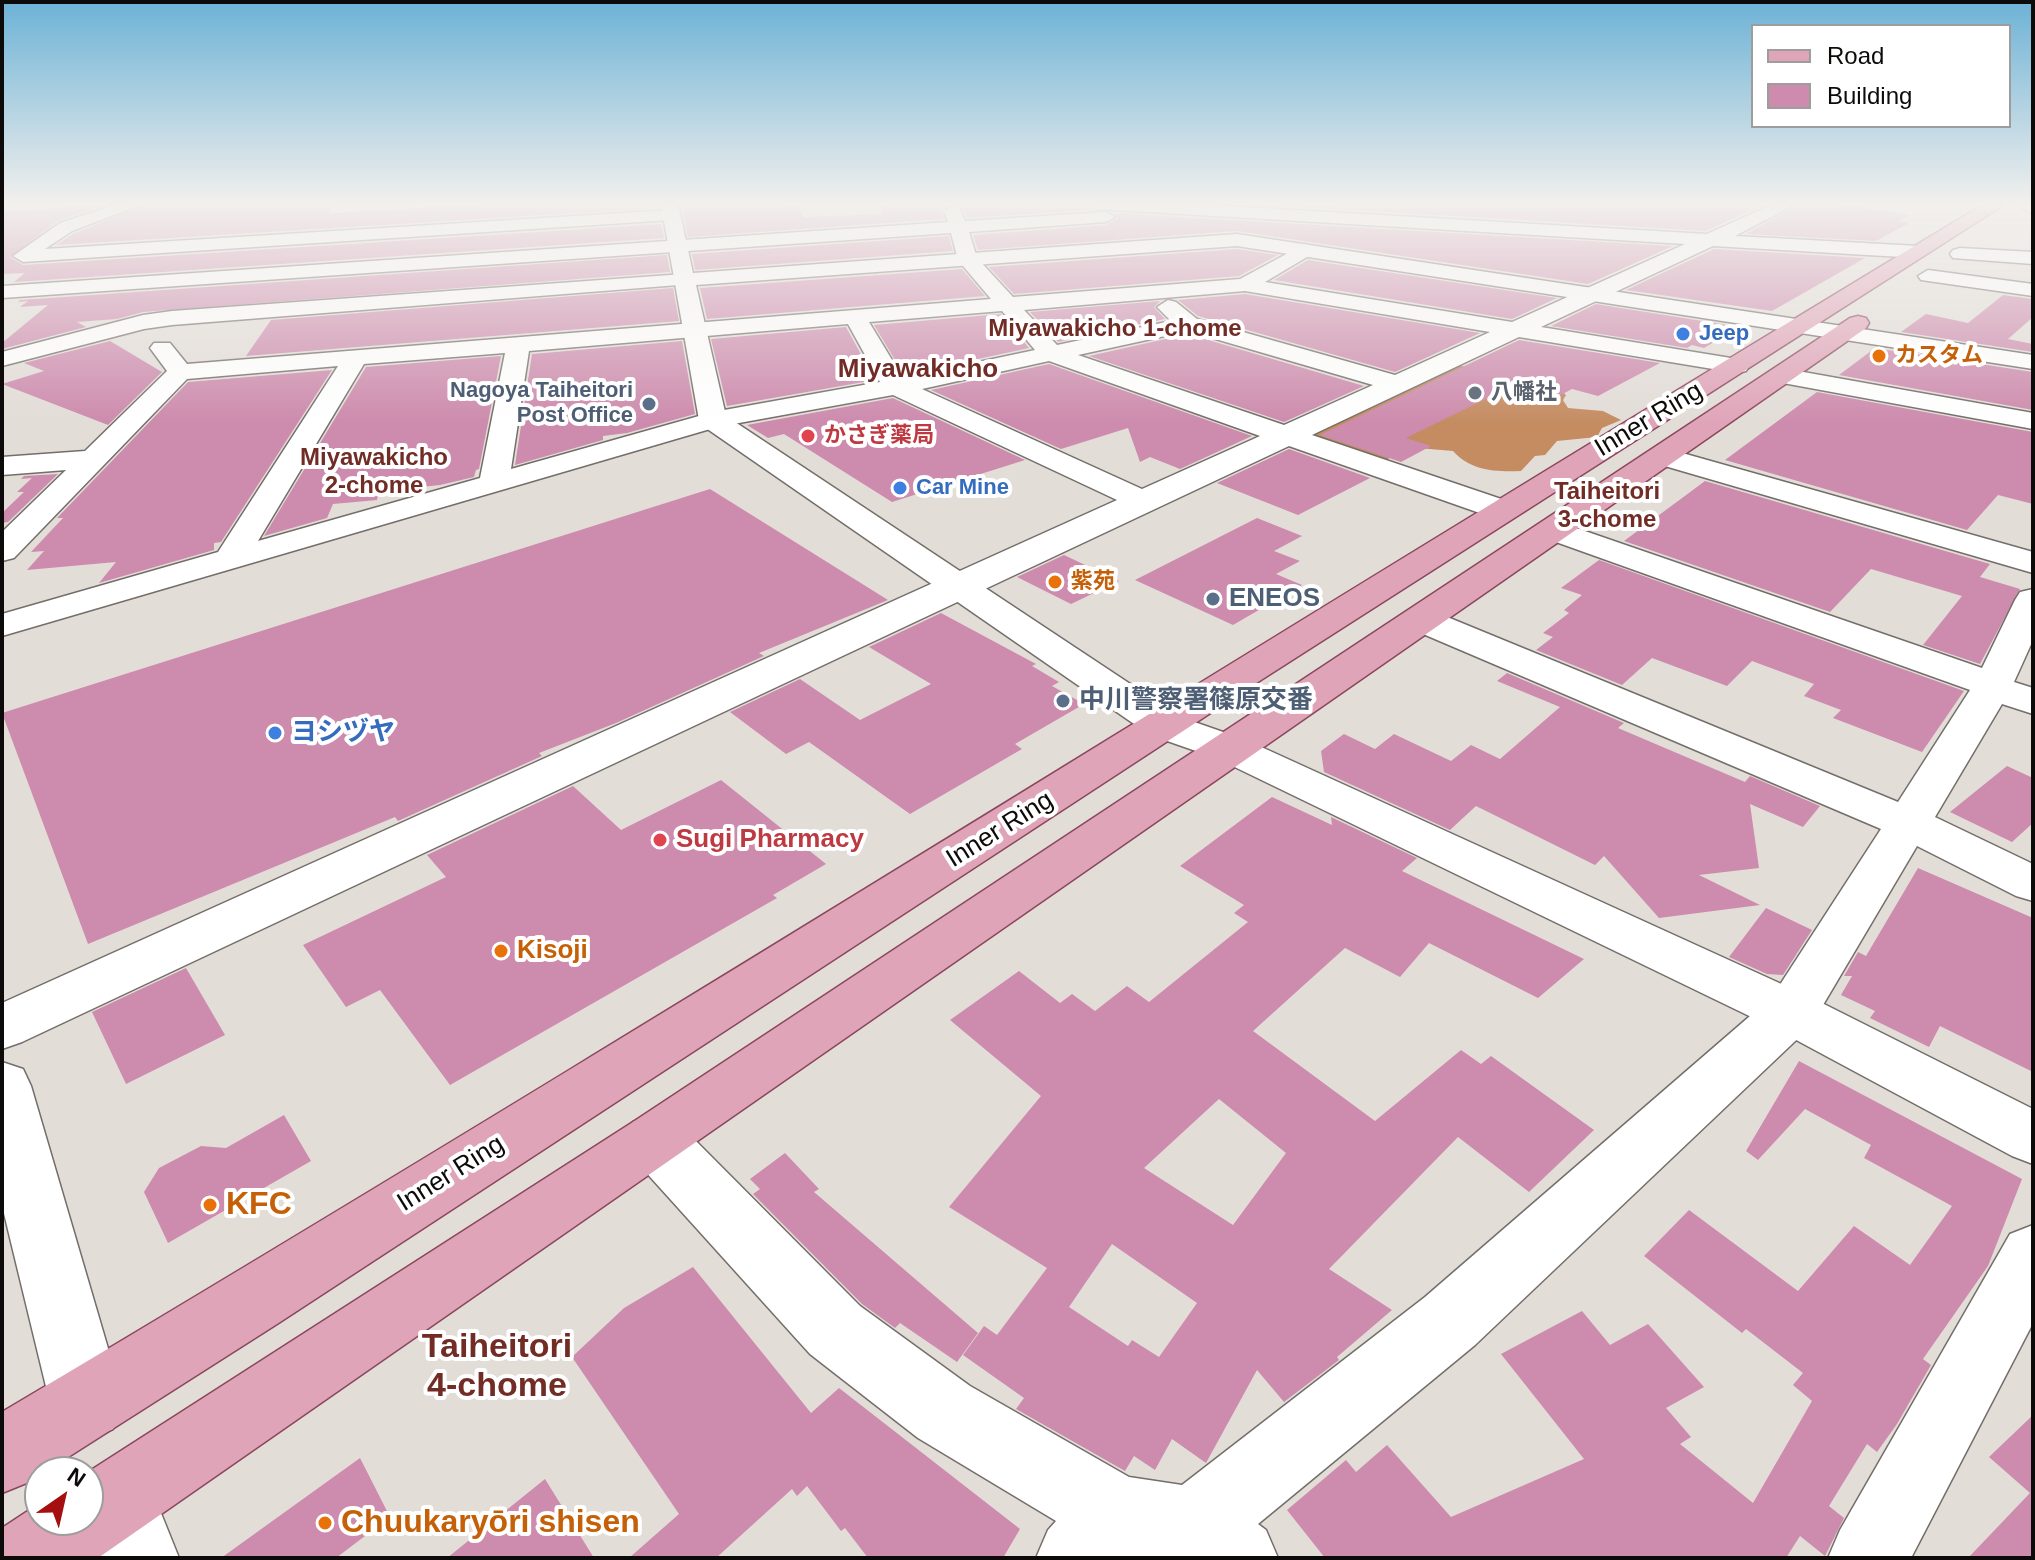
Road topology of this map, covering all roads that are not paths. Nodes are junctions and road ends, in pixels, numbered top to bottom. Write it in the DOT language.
graph roads {
  1 [pos="225,277"];
  2 [pos="378,277"];
  3 [pos="488,277"];
  4 [pos="683,277"];
  5 [pos="983,277"];
  6 [pos="1258,277"];
  7 [pos="1482,277"];
  8 [pos="1632,277"];
  9 [pos="1910,277"];
  10 [pos="1989,277"];
  11 [pos="1245,285"];
  12 [pos="2033,290"];
  13 [pos="2,292"];
  14 [pos="1151,292"];
  15 [pos="1594,294"];
  16 [pos="364,304"];
  17 [pos="1008,304"];
  18 [pos="855,317"];
  19 [pos="64,318"];
  20 [pos="143,322"];
  21 [pos="1189,324"];
  22 [pos="694,330"];
  23 [pos="1517,330"];
  24 [pos="1822,330"];
  25 [pos="518,345"];
  26 [pos="1052,354"];
  27 [pos="356,358"];
  28 [pos="2,359"];
  29 [pos="2033,362"];
  30 [pos="1759,371"];
  31 [pos="180,372"];
  32 [pos="1398,384"];
  33 [pos="896,387"];
  34 [pos="713,420"];
  35 [pos="2033,421"];
  36 [pos="1284,436"];
  37 [pos="1661,456"];
  38 [pos="94,459"];
  39 [pos="2,466"];
  40 [pos="494,483"];
  41 [pos="1143,501"];
  42 [pos="1502,510"];
  43 [pos="1553,530"];
  44 [pos="2,551"];
  45 [pos="230,559"];
  46 [pos="2033,563"];
  47 [pos="958,586"];
  48 [pos="2033,600"];
  49 [pos="1422,620"];
  50 [pos="2,625"];
  51 [pos="2006,691"];
  52 [pos="1165,726"];
  53 [pos="1231,749"];
  54 [pos="1908,823"];
  55 [pos="2033,884"];
  56 [pos="1791,1012"];
  57 [pos="2,1027"];
  58 [pos="2,1086"];
  59 [pos="2033,1138"];
  60 [pos="655,1140"];
  61 [pos="2033,1256"];
  62 [pos="87,1403"];
  63 [pos="2,1455"];
  64 [pos="107,1524"];
  65 [pos="1157,1539"];
  66 [pos="28,1558"];
  67 [pos="1868,1558"];
  1 -- 13 [label="street"];
  2 -- 16 [label="street"];
  3 -- 16 [label="street"];
  4 -- 22 [label="street"];
  5 -- 17 [label="street"];
  6 -- 11 [label="street"];
  7 -- 15 [label="street"];
  8 -- 15 [label="street"];
  9 -- 24 [label="main road, Inner Ring"];
  10 -- 12 [label="street"];
  11 -- 14 [label="street"];
  11 -- 23 [label="street"];
  14 -- 17 [label="street"];
  14 -- 21 [label="street"];
  15 -- 23 [label="street"];
  15 -- 24 [label="street"];
  16 -- 20 [label="street"];
  17 -- 18 [label="street"];
  17 -- 26 [label="street"];
  18 -- 22 [label="street"];
  18 -- 33 [label="street"];
  19 -- 20 [label="street"];
  20 -- 28 [label="street"];
  20 -- 31 [label="street"];
  21 -- 26 [label="street"];
  21 -- 32 [label="street"];
  22 -- 25 [label="street"];
  22 -- 34 [label="street"];
  23 -- 30 [label="street"];
  23 -- 32 [label="street"];
  24 -- 29 [label="street"];
  24 -- 30 [label="main road, Inner Ring"];
  25 -- 27 [label="street"];
  25 -- 40 [label="street"];
  26 -- 33 [label="street"];
  26 -- 36 [label="street"];
  27 -- 31 [label="street"];
  27 -- 45 [label="street"];
  30 -- 35 [label="street"];
  30 -- 37 [label="main road, Inner Ring"];
  30 -- 42 [label="main road, Inner Ring"];
  31 -- 38 [label="street"];
  32 -- 36 [label="street"];
  33 -- 34 [label="street"];
  33 -- 41 [label="street"];
  34 -- 40 [label="street"];
  34 -- 47 [label="street"];
  36 -- 41 [label="street"];
  36 -- 42 [label="street"];
  37 -- 43 [label="main road, Inner Ring"];
  37 -- 46 [label="street"];
  38 -- 39 [label="street"];
  38 -- 44 [label="street"];
  40 -- 45 [label="street"];
  41 -- 47 [label="street"];
  42 -- 52 [label="main road, Inner Ring"];
  43 -- 49 [label="main road, Inner Ring"];
  43 -- 51 [label="street"];
  45 -- 50 [label="street"];
  47 -- 52 [label="street"];
  47 -- 57 [label="street"];
  48 -- 51 [label="street"];
  49 -- 53 [label="main road, Inner Ring"];
  49 -- 54 [label="street"];
  51 -- 54 [label="street"];
  52 -- 53 [label="street"];
  52 -- 62 [label="main road, Inner Ring"];
  53 -- 56 [label="street"];
  53 -- 60 [label="main road, Inner Ring"];
  54 -- 55 [label="street"];
  54 -- 56 [label="street"];
  56 -- 59 [label="street"];
  56 -- 65 [label="street"];
  58 -- 62 [label="street"];
  60 -- 64 [label="main road, Inner Ring"];
  60 -- 65 [label="street"];
  61 -- 67 [label="street"];
  62 -- 63 [label="main road, Inner Ring"];
  64 -- 66 [label="main road, Inner Ring"];
}
